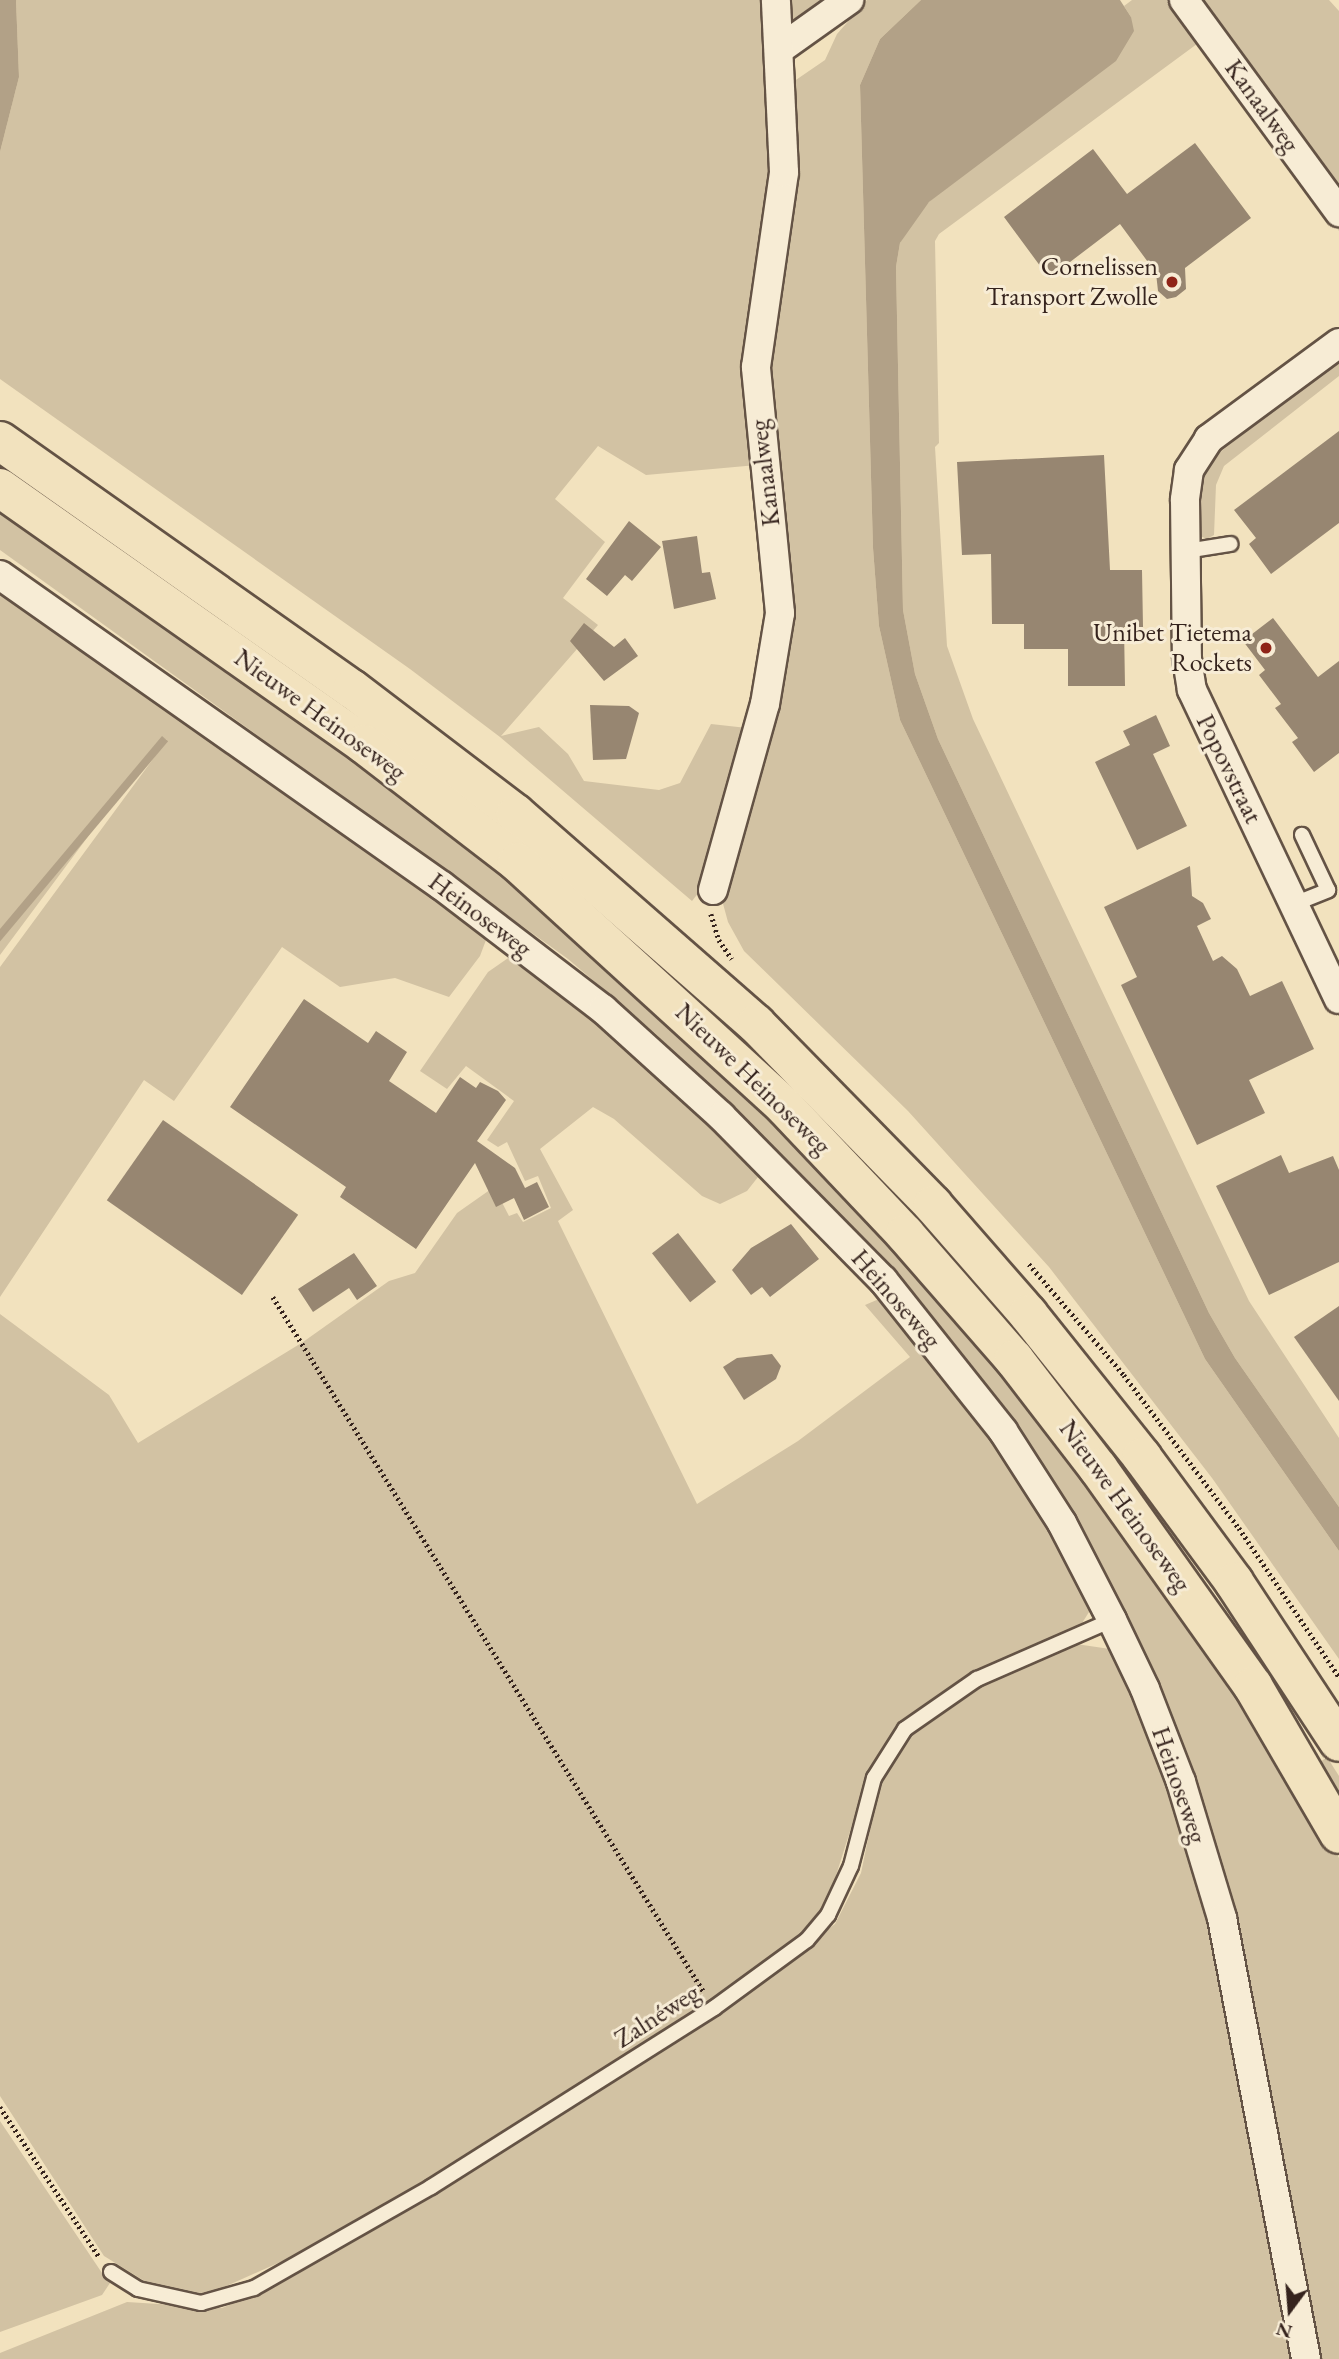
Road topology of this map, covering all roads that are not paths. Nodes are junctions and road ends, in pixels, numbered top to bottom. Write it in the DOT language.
graph roads {
  1 [pos="776,0"];
  2 [pos="849,0"];
  3 [pos="1184,0"];
  4 [pos="780,48"];
  5 [pos="1339,212"];
  6 [pos="1339,343"];
  7 [pos="0,441"];
  8 [pos="0,488"];
  9 [pos="1230,544"];
  10 [pos="1186,551"];
  11 [pos="0,575"];
  12 [pos="1302,835"];
  13 [pos="713,890"];
  14 [pos="1294,904"];
  15 [pos="1339,999"];
  16 [pos="1112,1620"];
  17 [pos="1339,1742"];
  18 [pos="1339,1834"];
  19 [pos="111,2272"];
  20 [pos="1306,2359"];
  1 -- 4 [label="street, Kanaalweg"];
  2 -- 4 [label="street"];
  3 -- 5 [label="street, Kanaalweg"];
  4 -- 13 [label="street, Kanaalweg"];
  6 -- 10 [label="street, Popovstraat"];
  7 -- 17 [label="highway, Nieuwe Heinoseweg"];
  8 -- 18 [label="highway, Nieuwe Heinoseweg"];
  9 -- 10 [label="lane"];
  10 -- 14 [label="street, Popovstraat"];
  11 -- 16 [label="street, Heinoseweg"];
  12 -- 14 [label="lane"];
  14 -- 15 [label="street, Popovstraat"];
  16 -- 19 [label="lane, Zalnéweg"];
  16 -- 20 [label="street, Heinoseweg"];
}
